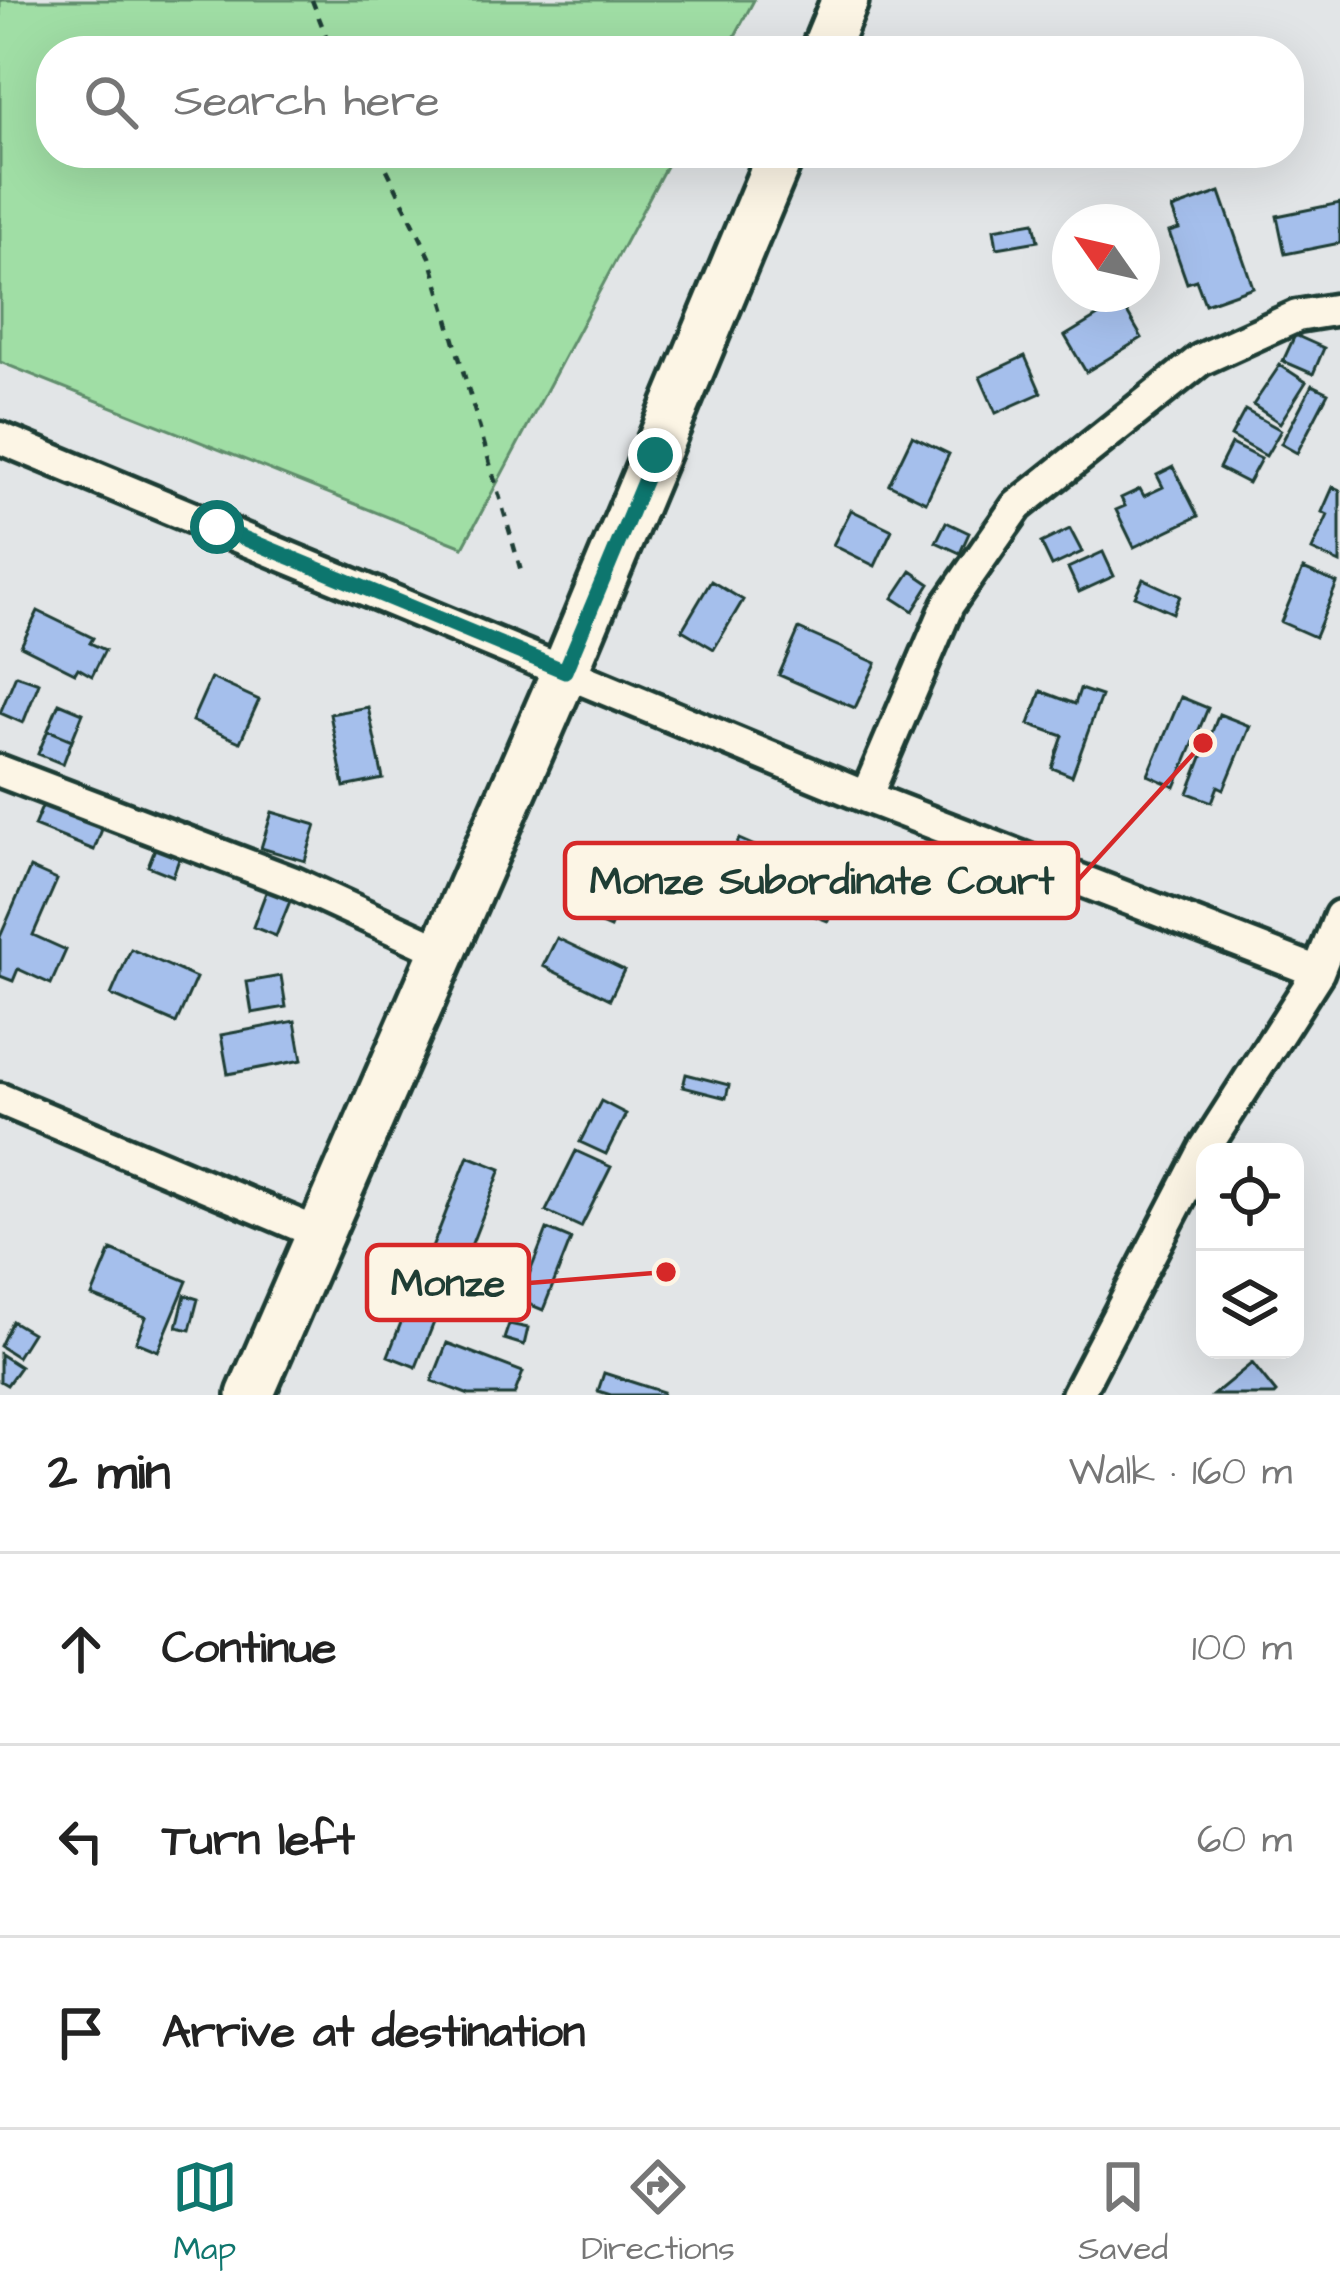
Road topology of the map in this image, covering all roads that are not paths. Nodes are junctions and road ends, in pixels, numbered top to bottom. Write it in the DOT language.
graph roads {
  1 [pos="845,0"];
  2 [pos="830,36"];
  3 [pos="775,168"];
  4 [pos="1340,309"];
  5 [pos="0,438"];
  6 [pos="565,671"];
  7 [pos="0,771"];
  8 [pos="866,797"];
  9 [pos="1340,916"];
  10 [pos="442,951"];
  11 [pos="1318,971"];
  12 [pos="0,1099"];
  13 [pos="320,1234"];
  14 [pos="250,1395"];
  15 [pos="1077,1395"];
  1 -- 2 [label="street"];
  3 -- 6 [label="street"];
  4 -- 8 [label="street"];
  5 -- 6 [label="street"];
  6 -- 8 [label="street"];
  6 -- 10 [label="street"];
  7 -- 10 [label="street"];
  8 -- 11 [label="street"];
  9 -- 11 [label="street"];
  10 -- 13 [label="street"];
  11 -- 15 [label="street"];
  12 -- 13 [label="street"];
  13 -- 14 [label="street"];
}
